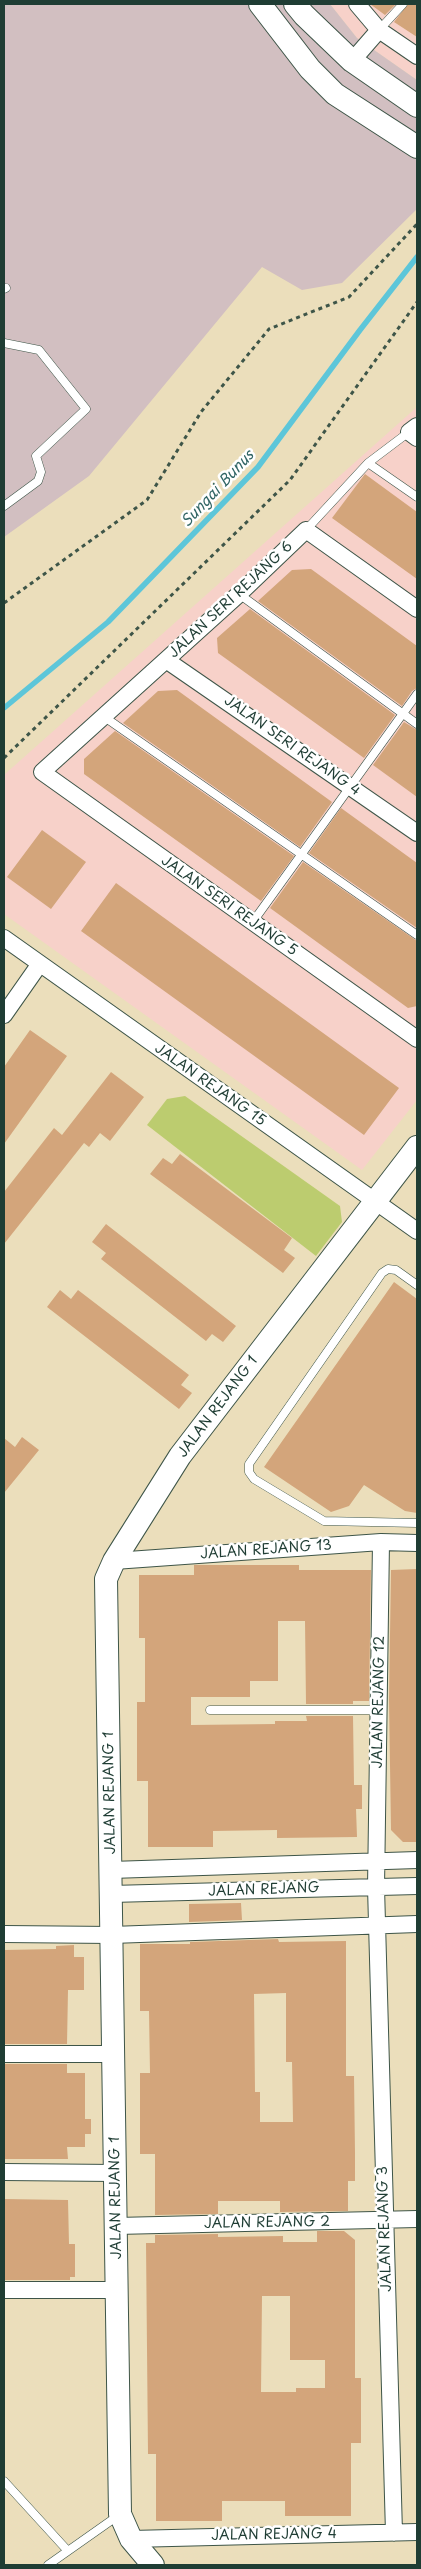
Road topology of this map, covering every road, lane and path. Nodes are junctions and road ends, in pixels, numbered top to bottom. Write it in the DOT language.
graph roads {
  1 [pos="260,4"];
  2 [pos="295,4"];
  3 [pos="357,4"];
  4 [pos="403,4"];
  5 [pos="379,30"];
  6 [pos="417,56"];
  7 [pos="352,61"];
  8 [pos="417,106"];
  9 [pos="417,147"];
  10 [pos="417,224"];
  11 [pos="417,302"];
  12 [pos="4,343"];
  13 [pos="414,432"];
  14 [pos="368,463"];
  15 [pos="417,497"];
  16 [pos="4,506"];
  17 [pos="306,530"];
  18 [pos="239,594"];
  19 [pos="4,603"];
  20 [pos="417,609"];
  21 [pos="166,660"];
  22 [pos="417,694"];
  23 [pos="403,714"];
  24 [pos="103,716"];
  25 [pos="417,724"];
  26 [pos="4,758"];
  27 [pos="42,772"];
  28 [pos="351,787"];
  29 [pos="417,833"];
  30 [pos="301,855"];
  31 [pos="252,923"];
  32 [pos="417,935"];
  33 [pos="4,938"];
  34 [pos="39,965"];
  35 [pos="4,1015"];
  36 [pos="417,1039"];
  37 [pos="417,1147"];
  38 [pos="376,1201"];
  39 [pos="417,1231"];
  40 [pos="417,1284"];
  41 [pos="417,1523"];
  42 [pos="381,1542"];
  43 [pos="417,1542"];
  44 [pos="114,1561"];
  45 [pos="210,1710"];
  46 [pos="379,1710"];
  47 [pos="417,1860"];
  48 [pos="376,1861"];
  49 [pos="111,1870"];
  50 [pos="417,1886"];
  51 [pos="376,1887"];
  52 [pos="111,1894"];
  53 [pos="417,1924"];
  54 [pos="377,1925"];
  55 [pos="4,1934"];
  56 [pos="112,1935"];
  57 [pos="4,2054"];
  58 [pos="114,2054"];
  59 [pos="4,2172"];
  60 [pos="115,2173"];
  61 [pos="385,2220"];
  62 [pos="417,2220"];
  63 [pos="116,2226"];
  64 [pos="4,2290"];
  65 [pos="117,2290"];
  66 [pos="4,2481"];
  67 [pos="120,2514"];
  68 [pos="417,2532"];
  69 [pos="394,2533"];
  70 [pos="131,2539"];
  71 [pos="67,2550"];
  72 [pos="48,2565"];
  73 [pos="153,2565"];
  1 -- 9 [label="street"];
  2 -- 7 [label="street"];
  3 -- 5 [label="street"];
  4 -- 5 [label="lane"];
  5 -- 6 [label="street"];
  5 -- 7 [label="street"];
  7 -- 8 [label="street"];
  10 -- 19 [label="path"];
  11 -- 26 [label="path"];
  12 -- 16 [label="lane"];
  13 -- 14 [label="lane, JALAN SERI REJANG 6"];
  14 -- 15 [label="lane"];
  14 -- 17 [label="lane, JALAN SERI REJANG 6"];
  17 -- 18 [label="street, JALAN SERI REJANG 6"];
  17 -- 20 [label="street"];
  18 -- 21 [label="street, JALAN SERI REJANG 6"];
  18 -- 23 [label="lane"];
  21 -- 24 [label="street, JALAN SERI REJANG 6"];
  21 -- 28 [label="street, JALAN SERI REJANG 4"];
  22 -- 23 [label="lane"];
  23 -- 25 [label="lane"];
  23 -- 28 [label="lane"];
  24 -- 27 [label="street, JALAN SERI REJANG 6"];
  24 -- 30 [label="lane"];
  27 -- 31 [label="street, JALAN SERI REJANG 5"];
  28 -- 29 [label="street, JALAN SERI REJANG 4"];
  28 -- 30 [label="lane"];
  30 -- 31 [label="lane"];
  30 -- 32 [label="lane"];
  31 -- 36 [label="street, JALAN SERI REJANG 5"];
  33 -- 34 [label="street, JALAN REJANG 15"];
  34 -- 35 [label="street"];
  34 -- 38 [label="street, JALAN REJANG 15"];
  37 -- 38 [label="street, JALAN REJANG 1"];
  38 -- 39 [label="street, JALAN REJANG 15"];
  38 -- 44 [label="street, JALAN REJANG 1"];
  40 -- 41 [label="lane"];
  42 -- 43 [label="street, JALAN REJANG 13"];
  42 -- 44 [label="street, JALAN REJANG 13"];
  42 -- 46 [label="street, JALAN REJANG 12"];
  44 -- 49 [label="street, JALAN REJANG 1"];
  45 -- 46 [label="lane"];
  46 -- 48 [label="street, JALAN REJANG 12"];
  47 -- 48 [label="street"];
  48 -- 49 [label="street"];
  48 -- 51 [label="street, JALAN REJANG 12"];
  49 -- 52 [label="street, JALAN REJANG 1"];
  50 -- 51 [label="street, JALAN REJANG"];
  51 -- 52 [label="street, JALAN REJANG"];
  51 -- 54 [label="street, JALAN REJANG 3"];
  52 -- 56 [label="street, JALAN REJANG 1"];
  53 -- 54 [label="street"];
  54 -- 56 [label="street"];
  54 -- 61 [label="street, JALAN REJANG 3"];
  55 -- 56 [label="street"];
  56 -- 58 [label="street, JALAN REJANG 1"];
  57 -- 58 [label="street"];
  58 -- 60 [label="street, JALAN REJANG 1"];
  59 -- 60 [label="street"];
  60 -- 63 [label="street, JALAN REJANG 1"];
  61 -- 62 [label="street, JALAN REJANG 2"];
  61 -- 63 [label="street, JALAN REJANG 2"];
  61 -- 69 [label="street, JALAN REJANG 3"];
  63 -- 65 [label="street, JALAN REJANG 1"];
  64 -- 65 [label="street"];
  65 -- 67 [label="street, JALAN REJANG 1"];
  66 -- 71 [label="lane"];
  67 -- 70 [label="street, JALAN REJANG 1"];
  67 -- 71 [label="lane"];
  68 -- 69 [label="street, JALAN REJANG 4"];
  69 -- 70 [label="street, JALAN REJANG 4"];
  70 -- 73 [label="street, JALAN REJANG 1"];
  71 -- 72 [label="lane"];
}
